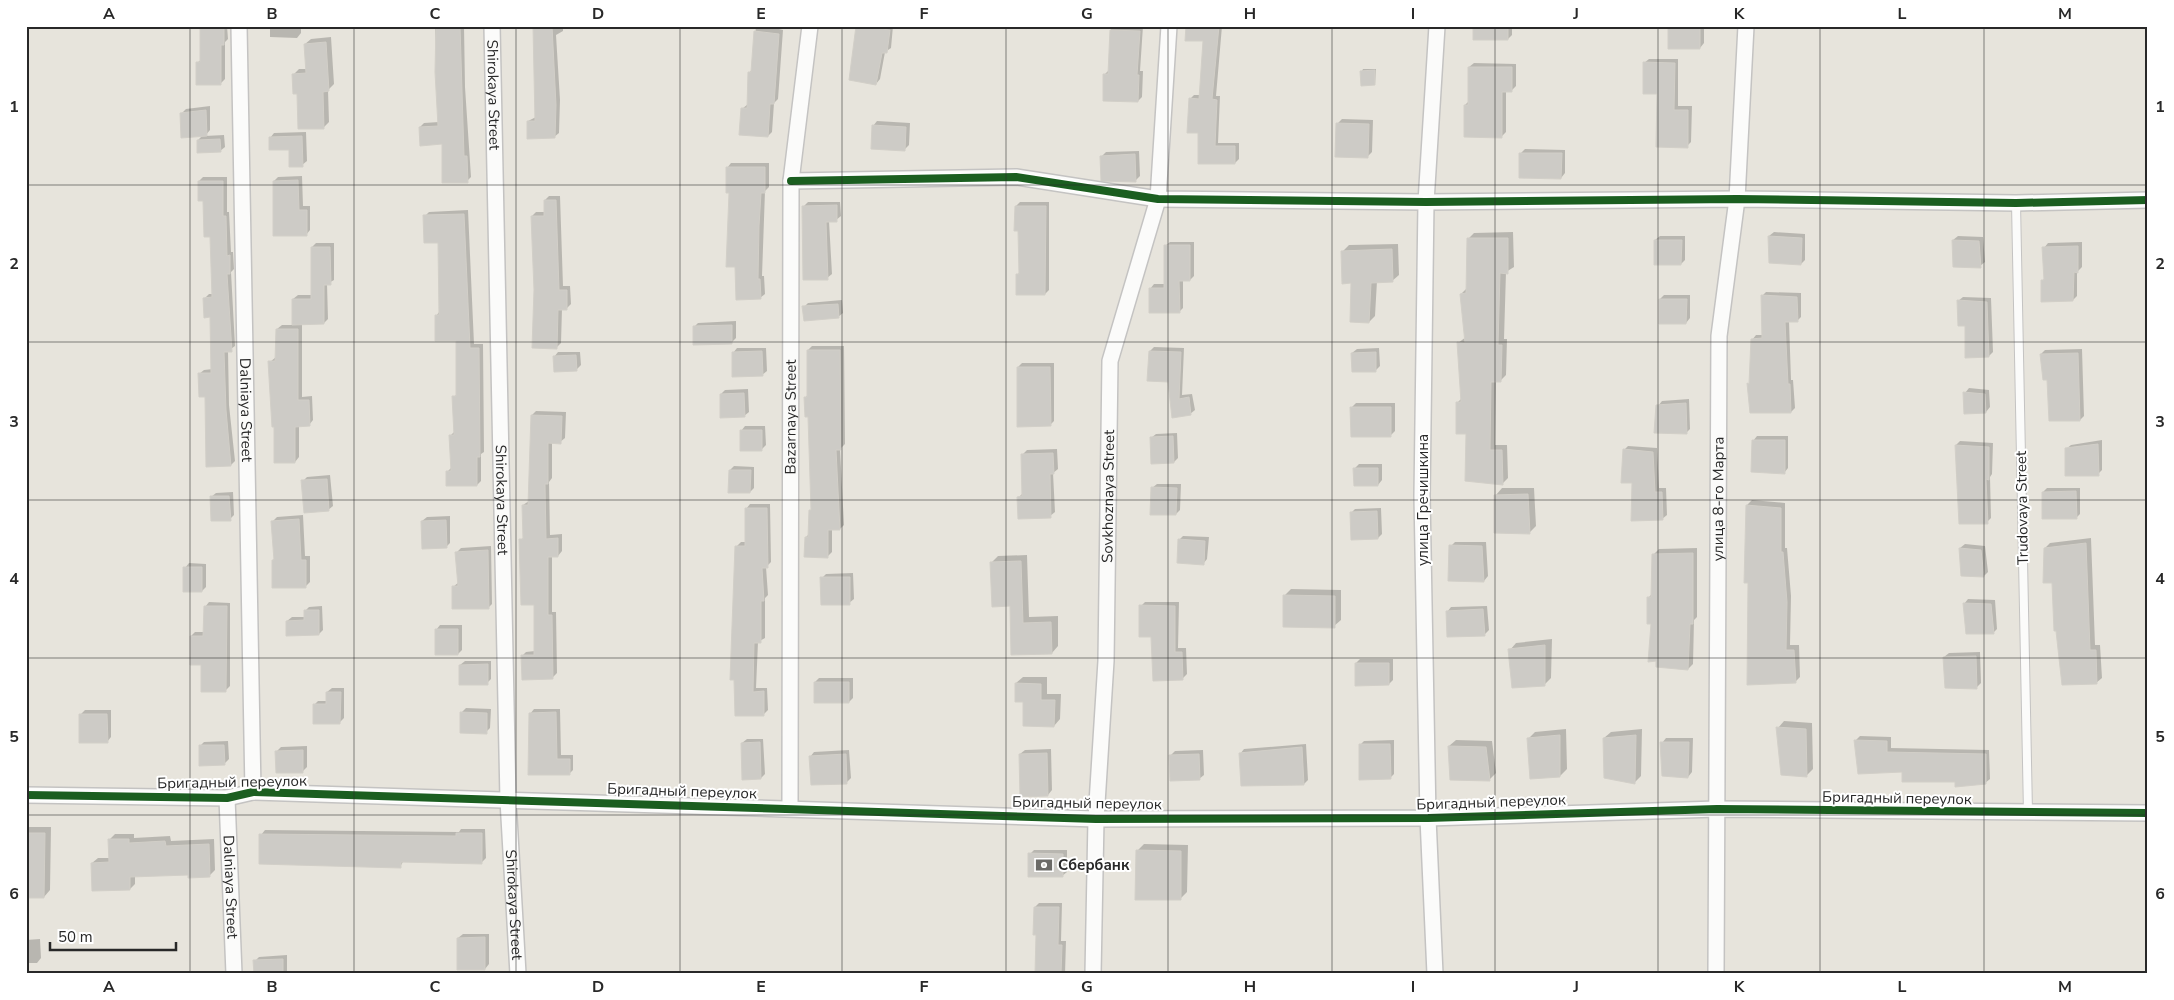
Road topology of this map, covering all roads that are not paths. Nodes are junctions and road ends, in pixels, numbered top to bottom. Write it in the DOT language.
graph roads {
  1 [pos="239,26"];
  2 [pos="492,26"];
  3 [pos="810,26"];
  4 [pos="1169,26"];
  5 [pos="1437,26"];
  6 [pos="1746,26"];
  7 [pos="791,181"];
  8 [pos="1158,199"];
  9 [pos="1737,199"];
  10 [pos="2148,200"];
  11 [pos="1426,202"];
  12 [pos="2016,203"];
  13 [pos="253,792"];
  14 [pos="26,795"];
  15 [pos="227,798"];
  16 [pos="508,800"];
  17 [pos="790,808"];
  18 [pos="1717,809"];
  19 [pos="2148,813"];
  20 [pos="2028,814"];
  21 [pos="1428,818"];
  22 [pos="1096,819"];
  23 [pos="234,974"];
  24 [pos="518,974"];
  25 [pos="1093,974"];
  26 [pos="1435,974"];
  27 [pos="1716,974"];
  1 -- 13 [label="street, Dalniaya Street"];
  2 -- 16 [label="street, Shirokaya Street"];
  3 -- 7 [label="street, Bazarnaya Street"];
  4 -- 8 [label="street, Sovkhoznaya Street"];
  5 -- 11 [label="street, улица Гречишкина"];
  6 -- 9 [label="street, улица 8-го Марта"];
  7 -- 8 [label="street"];
  7 -- 17 [label="street, Bazarnaya Street"];
  8 -- 11 [label="street"];
  8 -- 22 [label="street, Sovkhoznaya Street"];
  9 -- 11 [label="street"];
  9 -- 12 [label="street"];
  9 -- 18 [label="street, улица 8-го Марта"];
  10 -- 12 [label="street"];
  11 -- 21 [label="street, улица Гречишкина"];
  12 -- 20 [label="lane, Trudovaya Street"];
  13 -- 15 [label="street, Бригадный переулок"];
  13 -- 16 [label="street, Бригадный переулок"];
  14 -- 15 [label="street, Бригадный переулок"];
  15 -- 23 [label="street, Dalniaya Street"];
  16 -- 17 [label="street, Бригадный переулок"];
  16 -- 24 [label="street, Shirokaya Street"];
  17 -- 22 [label="street, Бригадный переулок"];
  18 -- 20 [label="street, Бригадный переулок"];
  18 -- 21 [label="street, Бригадный переулок"];
  18 -- 27 [label="street, улица 8-го Марта"];
  19 -- 20 [label="street, Бригадный переулок"];
  21 -- 22 [label="street, Бригадный переулок"];
  21 -- 26 [label="street, улица Гречишкина"];
  22 -- 25 [label="street, Sovkhoznaya Street"];
}
